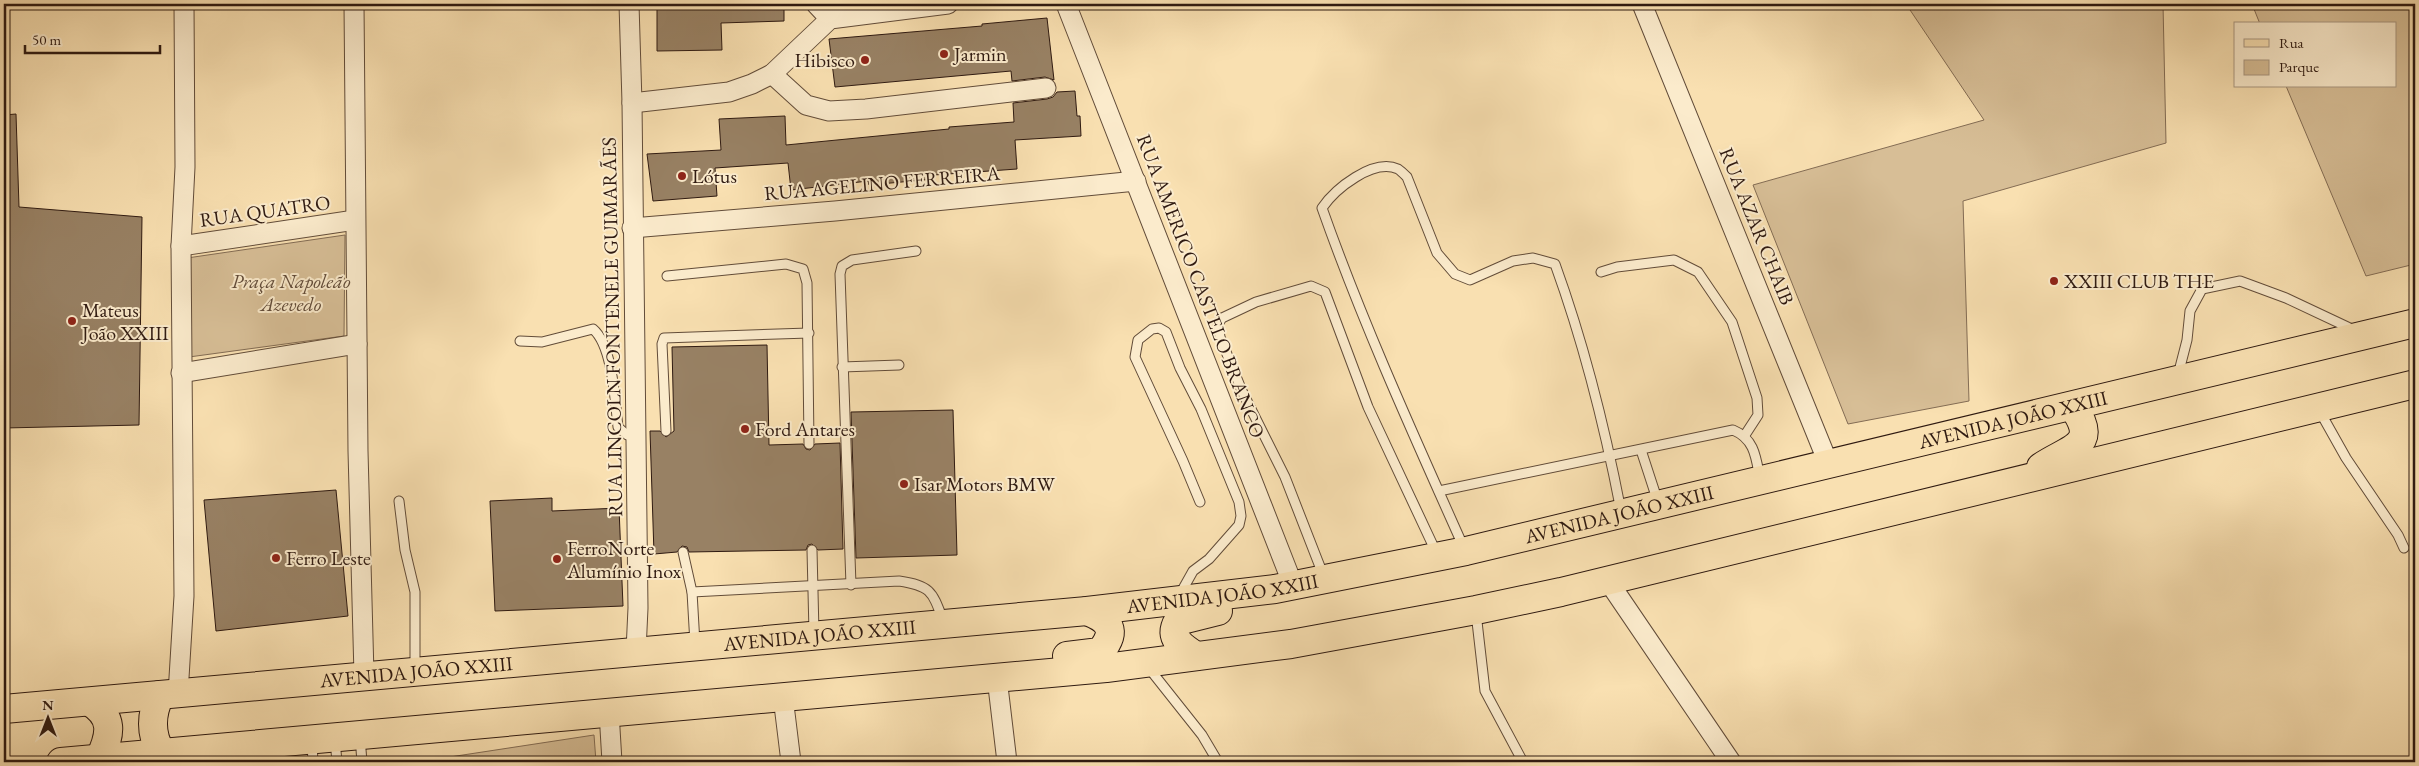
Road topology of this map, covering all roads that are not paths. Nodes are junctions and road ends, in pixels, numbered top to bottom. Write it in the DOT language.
graph roads {
  1 [pos="184,4"];
  2 [pos="354,4"];
  3 [pos="629,4"];
  4 [pos="816,4"];
  5 [pos="948,4"];
  6 [pos="1066,4"];
  7 [pos="1642,4"];
  8 [pos="909,6"];
  9 [pos="830,19"];
  10 [pos="772,74"];
  11 [pos="1046,88"];
  12 [pos="632,103"];
  13 [pos="1136,181"];
  14 [pos="355,220"];
  15 [pos="632,228"];
  16 [pos="181,246"];
  17 [pos="916,251"];
  18 [pos="1601,272"];
  19 [pos="667,276"];
  20 [pos="2415,323"];
  21 [pos="808,333"];
  22 [pos="2366,335"];
  23 [pos="520,341"];
  24 [pos="357,344"];
  25 [pos="899,365"];
  26 [pos="842,367"];
  27 [pos="181,373"];
  28 [pos="2176,381"];
  29 [pos="2415,384"];
  30 [pos="2074,406"];
  31 [pos="2318,407"];
  32 [pos="666,431"];
  33 [pos="635,434"];
  34 [pos="1745,435"];
  35 [pos="809,444"];
  36 [pos="1641,450"];
  37 [pos="1610,455"];
  38 [pos="1829,465"];
  39 [pos="2025,478"];
  40 [pos="1760,481"];
  41 [pos="1439,491"];
  42 [pos="399,501"];
  43 [pos="1200,502"];
  44 [pos="1659,505"];
  45 [pos="1622,514"];
  46 [pos="2404,548"];
  47 [pos="812,550"];
  48 [pos="1466,551"];
  49 [pos="683,552"];
  50 [pos="1438,556"];
  51 [pos="1325,578"];
  52 [pos="1608,581"];
  53 [pos="851,585"];
  54 [pos="813,587"];
  55 [pos="1284,587"];
  56 [pos="692,592"];
  57 [pos="1177,601"];
  58 [pos="1476,610"];
  59 [pos="1087,611"];
  60 [pos="944,623"];
  61 [pos="814,636"];
  62 [pos="696,647"];
  63 [pos="636,651"];
  64 [pos="1196,656"];
  65 [pos="1145,663"];
  66 [pos="415,671"];
  67 [pos="364,675"];
  68 [pos="997,678"];
  69 [pos="169,695"];
  70 [pos="783,697"];
  71 [pos="90,702"];
  72 [pos="4,709"];
  73 [pos="609,712"];
  74 [pos="331,747"];
  75 [pos="162,757"];
  76 [pos="100,758"];
  77 [pos="61,762"];
  78 [pos="362,762"];
  79 [pos="612,762"];
  80 [pos="791,762"];
  81 [pos="1007,762"];
  82 [pos="1218,762"];
  83 [pos="1523,762"];
  84 [pos="1731,762"];
  1 -- 16 [label="street"];
  2 -- 14 [label="street"];
  3 -- 12 [label="street, RUA LINCOLN FONTENELE GUIMARÃES"];
  4 -- 9 [label="street"];
  5 -- 8 [label="street"];
  6 -- 13 [label="street, RUA AMERICO CASTELO BRANCO"];
  7 -- 38 [label="street, RUA AZAR CHAIB"];
  8 -- 9 [label="street"];
  9 -- 10 [label="street"];
  10 -- 11 [label="street"];
  10 -- 12 [label="street"];
  12 -- 15 [label="street, RUA LINCOLN FONTENELE GUIMARÃES"];
  13 -- 15 [label="street, RUA AGELINO FERREIRA"];
  13 -- 55 [label="street, RUA AMERICO CASTELO BRANCO"];
  14 -- 16 [label="street, RUA QUATRO"];
  14 -- 24 [label="street"];
  15 -- 33 [label="street, RUA LINCOLN FONTENELE GUIMARÃES"];
  16 -- 27 [label="street"];
  17 -- 26 [label="lane"];
  18 -- 34 [label="lane"];
  19 -- 21 [label="lane"];
  20 -- 22 [label="main road, AVENIDA JOÃO XXIII"];
  21 -- 32 [label="lane"];
  21 -- 35 [label="lane"];
  22 -- 28 [label="main road, AVENIDA JOÃO XXIII"];
  22 -- 28 [label="lane"];
  23 -- 33 [label="lane"];
  24 -- 27 [label="street"];
  24 -- 67 [label="street"];
  25 -- 26 [label="lane"];
  26 -- 53 [label="lane"];
  27 -- 69 [label="street"];
  28 -- 30 [label="main road, AVENIDA JOÃO XXIII"];
  29 -- 31 [label="main road"];
  30 -- 38 [label="main road, AVENIDA JOÃO XXIII"];
  30 -- 39 [label="main road"];
  31 -- 39 [label="main road"];
  31 -- 46 [label="lane"];
  33 -- 63 [label="street, RUA LINCOLN FONTENELE GUIMARÃES"];
  34 -- 36 [label="lane"];
  34 -- 40 [label="lane"];
  36 -- 37 [label="lane"];
  36 -- 44 [label="lane"];
  37 -- 41 [label="lane"];
  37 -- 41 [label="lane"];
  37 -- 45 [label="lane"];
  38 -- 40 [label="main road, AVENIDA JOÃO XXIII"];
  39 -- 52 [label="main road"];
  40 -- 44 [label="main road, AVENIDA JOÃO XXIII"];
  41 -- 48 [label="lane"];
  42 -- 66 [label="lane"];
  43 -- 57 [label="lane"];
  44 -- 45 [label="main road, AVENIDA JOÃO XXIII"];
  45 -- 48 [label="main road, AVENIDA JOÃO XXIII"];
  47 -- 54 [label="lane"];
  48 -- 50 [label="main road, AVENIDA JOÃO XXIII"];
  49 -- 56 [label="lane"];
  50 -- 51 [label="main road, AVENIDA JOÃO XXIII"];
  50 -- 51 [label="lane"];
  51 -- 55 [label="main road, AVENIDA JOÃO XXIII"];
  52 -- 58 [label="main road"];
  52 -- 84 [label="street"];
  53 -- 54 [label="lane"];
  53 -- 60 [label="lane"];
  54 -- 56 [label="lane"];
  54 -- 61 [label="lane"];
  55 -- 57 [label="main road, AVENIDA JOÃO XXIII"];
  55 -- 64 [label="main road"];
  56 -- 62 [label="lane"];
  57 -- 59 [label="main road, AVENIDA JOÃO XXIII"];
  58 -- 64 [label="main road"];
  58 -- 83 [label="lane"];
  59 -- 60 [label="main road, AVENIDA JOÃO XXIII"];
  59 -- 68 [label="main road"];
  60 -- 61 [label="main road, AVENIDA JOÃO XXIII"];
  61 -- 62 [label="main road, AVENIDA JOÃO XXIII"];
  62 -- 63 [label="main road, AVENIDA JOÃO XXIII"];
  63 -- 66 [label="main road, AVENIDA JOÃO XXIII"];
  64 -- 65 [label="main road"];
  65 -- 68 [label="main road"];
  65 -- 82 [label="lane"];
  66 -- 67 [label="main road, AVENIDA JOÃO XXIII"];
  67 -- 69 [label="main road, AVENIDA JOÃO XXIII"];
  68 -- 70 [label="main road"];
  68 -- 81 [label="street"];
  69 -- 71 [label="main road, AVENIDA JOÃO XXIII"];
  69 -- 75 [label="main road"];
  70 -- 73 [label="main road"];
  70 -- 80 [label="street"];
  71 -- 72 [label="main road, AVENIDA JOÃO XXIII"];
  71 -- 76 [label="main road"];
  73 -- 74 [label="main road"];
  73 -- 79 [label="street"];
  74 -- 75 [label="main road"];
  74 -- 78 [label="lane"];
  75 -- 76 [label="main road"];
  76 -- 77 [label="main road"];
}
